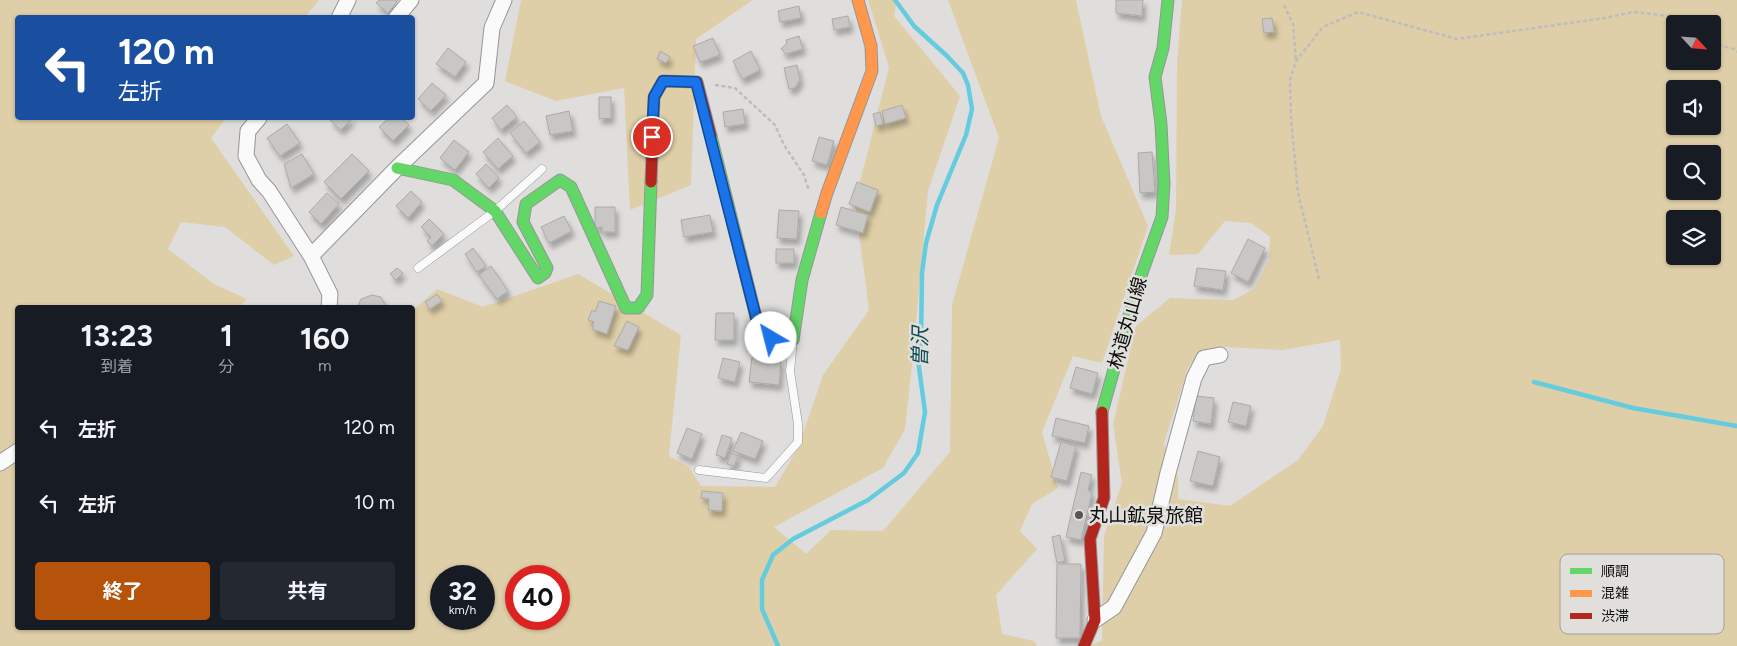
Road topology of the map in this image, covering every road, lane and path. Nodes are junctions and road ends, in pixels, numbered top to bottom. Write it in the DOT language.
graph roads {
  1 [pos="348,0"];
  2 [pos="411,0"];
  3 [pos="504,0"];
  4 [pos="858,0"];
  5 [pos="1168,0"];
  6 [pos="1284,5"];
  7 [pos="340,15"];
  8 [pos="398,15"];
  9 [pos="1666,15"];
  10 [pos="1721,46"];
  11 [pos="1735,48"];
  12 [pos="1737,52"];
  13 [pos="1296,61"];
  14 [pos="696,82"];
  15 [pos="257,120"];
  16 [pos="397,168"];
  17 [pos="542,169"];
  18 [pos="809,195"];
  19 [pos="495,211"];
  20 [pos="310,256"];
  21 [pos="418,268"];
  22 [pos="1319,278"];
  23 [pos="330,305"];
  24 [pos="793,340"];
  25 [pos="1220,356"];
  26 [pos="15,453"];
  27 [pos="0,463"];
  28 [pos="699,470"];
  29 [pos="1095,620"];
  30 [pos="1084,646"];
  1 -- 7 [label="street"];
  2 -- 8 [label="street"];
  3 -- 16 [label="street"];
  4 -- 24 [label="street"];
  5 -- 29 [label="street, 林道丸山線"];
  6 -- 13 [label="path"];
  9 -- 13 [label="path"];
  10 -- 11 [label="path"];
  11 -- 12 [label="path"];
  13 -- 22 [label="path"];
  14 -- 18 [label="path"];
  14 -- 19 [label="street"];
  14 -- 24 [label="street"];
  15 -- 20 [label="street"];
  16 -- 19 [label="street"];
  16 -- 20 [label="street"];
  17 -- 19 [label="lane"];
  19 -- 21 [label="lane"];
  20 -- 23 [label="street"];
  24 -- 28 [label="lane"];
  25 -- 29 [label="street"];
  26 -- 27 [label="street"];
  29 -- 30 [label="street, 林道丸山線"];
}
